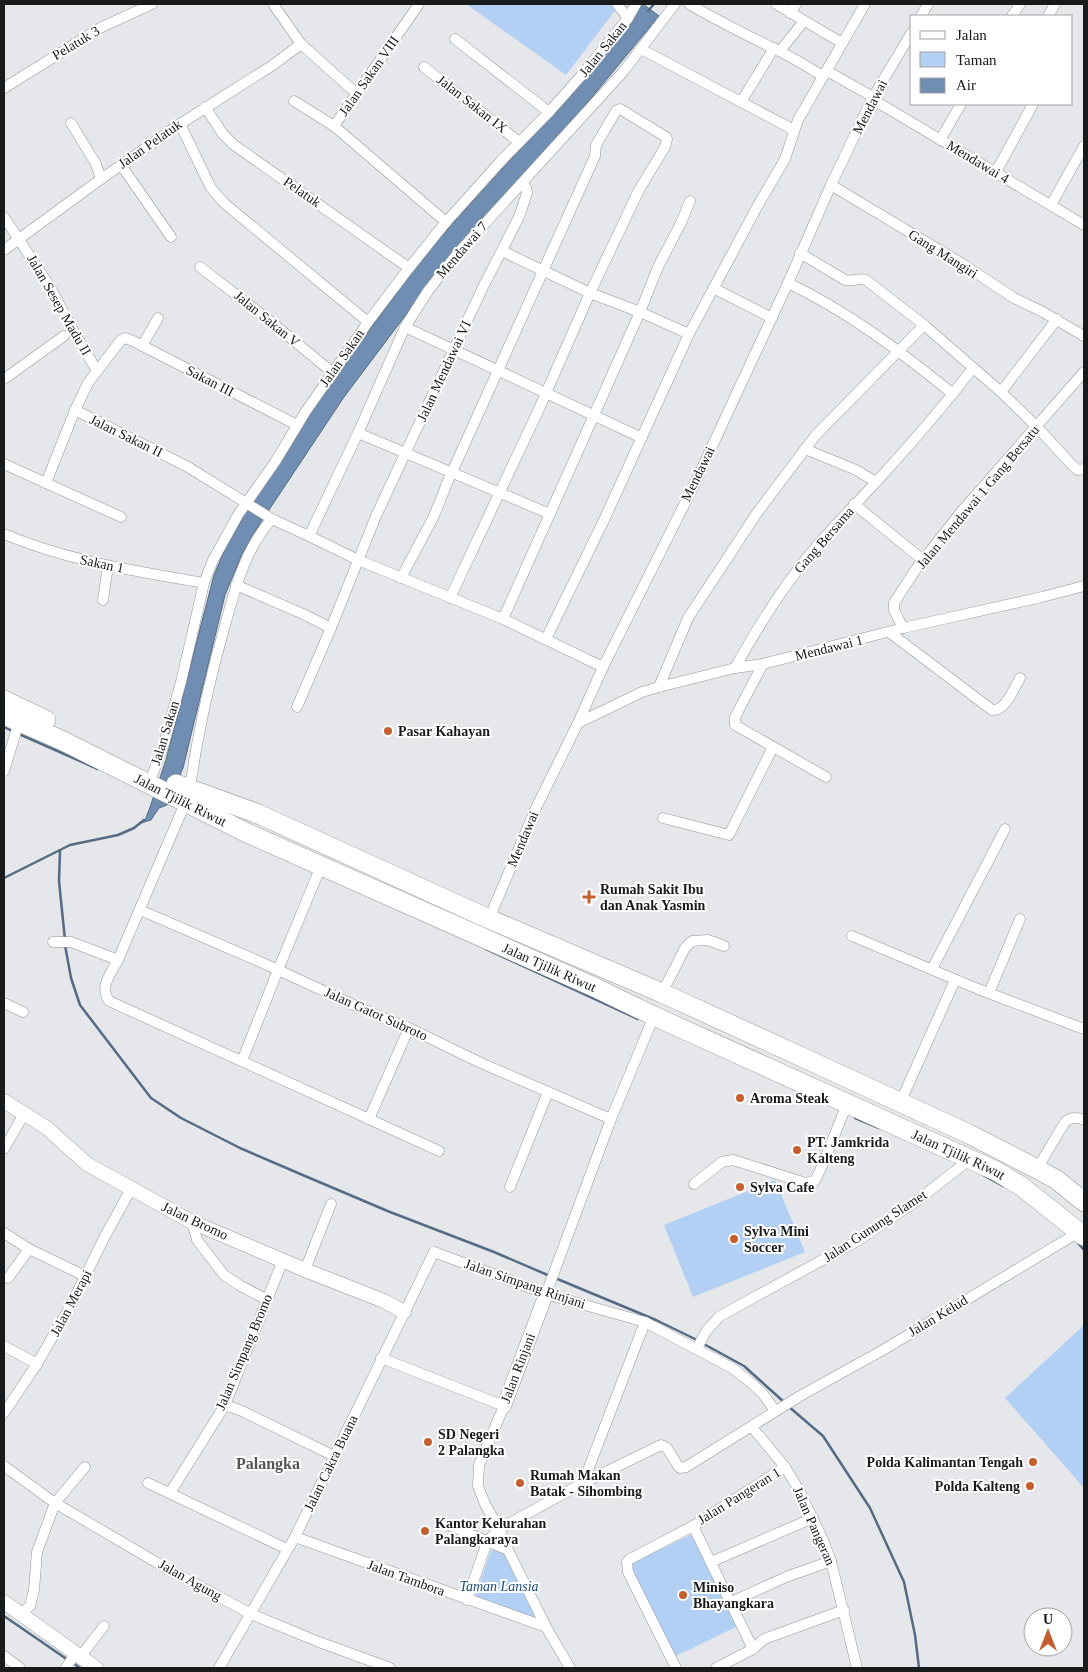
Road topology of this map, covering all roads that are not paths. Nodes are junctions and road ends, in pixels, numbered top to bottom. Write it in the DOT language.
graph roads {
  1 [pos="152,4"];
  2 [pos="273,4"];
  3 [pos="419,4"];
  4 [pos="616,4"];
  5 [pos="636,4"];
  6 [pos="675,4"];
  7 [pos="689,4"];
  8 [pos="776,4"];
  9 [pos="796,4"];
  10 [pos="865,4"];
  11 [pos="928,4"];
  12 [pos="1020,4"];
  13 [pos="1055,4"];
  14 [pos="790,13"];
  15 [pos="922,15"];
  16 [pos="1013,15"];
  17 [pos="1049,15"];
  18 [pos="628,18"];
  19 [pos="804,21"];
  20 [pos="910,35"];
  21 [pos="455,38"];
  22 [pos="842,43"];
  23 [pos="301,44"];
  24 [pos="641,49"];
  25 [pos="777,50"];
  26 [pos="424,67"];
  27 [pos="825,73"];
  28 [pos="4,88"];
  29 [pos="357,94"];
  30 [pos="873,98"];
  31 [pos="294,101"];
  32 [pos="741,102"];
  33 [pos="960,105"];
  34 [pos="1032,105"];
  35 [pos="205,107"];
  36 [pos="549,112"];
  37 [pos="71,123"];
  38 [pos="180,124"];
  39 [pos="334,126"];
  40 [pos="794,130"];
  41 [pos="940,140"];
  42 [pos="519,142"];
  43 [pos="1084,146"];
  44 [pos="121,165"];
  45 [pos="996,172"];
  46 [pos="101,179"];
  47 [pos="523,183"];
  48 [pos="831,185"];
  49 [pos="690,201"];
  50 [pos="1051,205"];
  51 [pos="4,217"];
  52 [pos="446,222"];
  53 [pos="1084,225"];
  54 [pos="171,237"];
  55 [pos="20,240"];
  56 [pos="4,250"];
  57 [pos="502,251"];
  58 [pos="800,253"];
  59 [pos="200,266"];
  60 [pos="409,268"];
  61 [pos="543,270"];
  62 [pos="788,283"];
  63 [pos="713,288"];
  64 [pos="590,292"];
  65 [pos="640,312"];
  66 [pos="158,318"];
  67 [pos="772,318"];
  68 [pos="1056,320"];
  69 [pos="368,322"];
  70 [pos="924,325"];
  71 [pos="405,327"];
  72 [pos="689,334"];
  73 [pos="64,336"];
  74 [pos="1084,336"];
  75 [pos="122,339"];
  76 [pos="142,346"];
  77 [pos="453,350"];
  78 [pos="899,351"];
  79 [pos="973,368"];
  80 [pos="98,371"];
  81 [pos="498,372"];
  82 [pos="1084,372"];
  83 [pos="333,373"];
  84 [pos="4,379"];
  85 [pos="1001,392"];
  86 [pos="546,393"];
  87 [pos="953,394"];
  88 [pos="74,410"];
  89 [pos="593,416"];
  90 [pos="297,425"];
  91 [pos="1037,427"];
  92 [pos="358,433"];
  93 [pos="642,438"];
  94 [pos="805,449"];
  95 [pos="405,453"];
  96 [pos="4,464"];
  97 [pos="1084,469"];
  98 [pos="452,472"];
  99 [pos="876,482"];
  100 [pos="46,483"];
  101 [pos="500,492"];
  102 [pos="248,504"];
  103 [pos="854,504"];
  104 [pos="550,514"];
  105 [pos="269,516"];
  106 [pos="121,517"];
  107 [pos="4,534"];
  108 [pos="309,536"];
  109 [pos="358,560"];
  110 [pos="923,560"];
  111 [pos="108,566"];
  112 [pos="401,578"];
  113 [pos="204,583"];
  114 [pos="236,585"];
  115 [pos="1084,586"];
  116 [pos="450,598"];
  117 [pos="103,600"];
  118 [pos="503,619"];
  119 [pos="331,628"];
  120 [pos="903,628"];
  121 [pos="889,632"];
  122 [pos="546,639"];
  123 [pos="763,664"];
  124 [pos="603,667"];
  125 [pos="735,668"];
  126 [pos="1020,678"];
  127 [pos="659,687"];
  128 [pos="4,700"];
  129 [pos="297,707"];
  130 [pos="12,718"];
  131 [pos="578,723"];
  132 [pos="63,735"];
  133 [pos="773,747"];
  134 [pos="4,771"];
  135 [pos="826,778"];
  136 [pos="171,786"];
  137 [pos="663,818"];
  138 [pos="1005,828"];
  139 [pos="321,866"];
  140 [pos="140,910"];
  141 [pos="489,919"];
  142 [pos="1020,919"];
  143 [pos="852,936"];
  144 [pos="62,942"];
  145 [pos="724,946"];
  146 [pos="118,960"];
  147 [pos="932,969"];
  148 [pos="278,970"];
  149 [pos="954,980"];
  150 [pos="989,993"];
  151 [pos="662,994"];
  152 [pos="4,1003"];
  153 [pos="24,1012"];
  154 [pos="654,1016"];
  155 [pos="409,1028"];
  156 [pos="1084,1029"];
  157 [pos="804,1058"];
  158 [pos="242,1061"];
  159 [pos="795,1080"];
  160 [pos="548,1092"];
  161 [pos="4,1101"];
  162 [pos="900,1102"];
  163 [pos="846,1104"];
  164 [pos="24,1114"];
  165 [pos="369,1119"];
  166 [pos="611,1119"];
  167 [pos="1084,1120"];
  168 [pos="4,1149"];
  169 [pos="439,1151"];
  170 [pos="969,1160"];
  171 [pos="1037,1169"];
  172 [pos="694,1184"];
  173 [pos="510,1187"];
  174 [pos="131,1189"];
  175 [pos="1082,1198"];
  176 [pos="331,1204"];
  177 [pos="1056,1212"];
  178 [pos="192,1222"];
  179 [pos="4,1233"];
  180 [pos="1082,1234"];
  181 [pos="29,1249"];
  182 [pos="434,1252"];
  183 [pos="283,1260"];
  184 [pos="305,1270"];
  185 [pos="85,1276"];
  186 [pos="8,1278"];
  187 [pos="548,1289"];
  188 [pos="266,1299"];
  189 [pos="404,1312"];
  190 [pos="645,1322"];
  191 [pos="699,1343"];
  192 [pos="4,1346"];
  193 [pos="381,1358"];
  194 [pos="38,1364"];
  195 [pos="225,1404"];
  196 [pos="504,1406"];
  197 [pos="779,1408"];
  198 [pos="4,1413"];
  199 [pos="752,1427"];
  200 [pos="334,1456"];
  201 [pos="4,1466"];
  202 [pos="86,1467"];
  203 [pos="786,1467"];
  204 [pos="148,1483"];
  205 [pos="583,1483"];
  206 [pos="170,1493"];
  207 [pos="55,1503"];
  208 [pos="813,1518"];
  209 [pos="446,1524"];
  210 [pos="693,1526"];
  211 [pos="499,1529"];
  212 [pos="295,1537"];
  213 [pos="487,1542"];
  214 [pos="287,1549"];
  215 [pos="508,1550"];
  216 [pos="831,1561"];
  217 [pos="712,1562"];
  218 [pos="467,1600"];
  219 [pos="4,1602"];
  220 [pos="731,1602"];
  221 [pos="844,1610"];
  222 [pos="21,1614"];
  223 [pos="251,1614"];
  224 [pos="104,1626"];
  225 [pos="546,1627"];
  226 [pos="753,1649"];
  227 [pos="78,1655"];
  228 [pos="4,1656"];
  229 [pos="20,1668"];
  230 [pos="66,1668"];
  231 [pos="96,1668"];
  232 [pos="219,1668"];
  233 [pos="390,1668"];
  234 [pos="570,1668"];
  235 [pos="676,1668"];
  236 [pos="716,1668"];
  237 [pos="857,1668"];
  1 -- 28 [label="street, Pelatuk 3"];
  2 -- 23 [label="street"];
  3 -- 29 [label="street, Jalan Sakan VIII"];
  4 -- 18 [label="street"];
  5 -- 18 [label="street, Jalan Sakan"];
  6 -- 24 [label="street, Mendawai 7"];
  7 -- 25 [label="street, Mendawai 4"];
  8 -- 14 [label="street"];
  9 -- 14 [label="street"];
  10 -- 22 [label="street"];
  11 -- 15 [label="street"];
  12 -- 16 [label="street"];
  13 -- 17 [label="street"];
  14 -- 19 [label="street"];
  18 -- 36 [label="street, Jalan Sakan"];
  19 -- 22 [label="street"];
  19 -- 25 [label="street"];
  20 -- 30 [label="street, Mendawai"];
  21 -- 36 [label="street"];
  22 -- 27 [label="street"];
  23 -- 29 [label="street"];
  23 -- 35 [label="street, Jalan Pelatuk"];
  24 -- 32 [label="street"];
  24 -- 47 [label="street, Mendawai 7"];
  25 -- 27 [label="street, Mendawai 4"];
  25 -- 32 [label="street"];
  26 -- 42 [label="street, Jalan Sakan IX"];
  27 -- 30 [label="street, Mendawai 4"];
  27 -- 40 [label="street"];
  29 -- 39 [label="street, Jalan Sakan VIII"];
  30 -- 41 [label="street, Mendawai 4"];
  30 -- 48 [label="street, Mendawai"];
  31 -- 39 [label="street"];
  32 -- 40 [label="street"];
  33 -- 41 [label="street"];
  34 -- 45 [label="street"];
  35 -- 38 [label="street, Jalan Pelatuk"];
  35 -- 60 [label="street, Pelatuk"];
  36 -- 42 [label="street, Jalan Sakan"];
  37 -- 46 [label="street"];
  38 -- 44 [label="street, Jalan Pelatuk"];
  38 -- 69 [label="street"];
  39 -- 52 [label="street, Jalan Sakan VIII"];
  40 -- 63 [label="street"];
  41 -- 45 [label="street, Mendawai 4"];
  42 -- 52 [label="street, Jalan Sakan"];
  43 -- 50 [label="street"];
  44 -- 46 [label="street, Jalan Pelatuk"];
  44 -- 54 [label="street"];
  45 -- 50 [label="street, Mendawai 4"];
  46 -- 55 [label="street, Jalan Pelatuk"];
  47 -- 57 [label="street, Jalan Mendawai VI"];
  47 -- 71 [label="street, Mendawai 7"];
  48 -- 58 [label="street, Mendawai"];
  48 -- 68 [label="street, Gang Mangiri"];
  49 -- 65 [label="street"];
  50 -- 53 [label="street, Mendawai 4"];
  51 -- 55 [label="street, Jalan Sesep Madu II"];
  52 -- 60 [label="street, Jalan Sakan"];
  55 -- 56 [label="street, Jalan Pelatuk"];
  55 -- 80 [label="street, Jalan Sesep Madu II"];
  57 -- 61 [label="street"];
  57 -- 77 [label="street, Jalan Mendawai VI"];
  58 -- 62 [label="street, Mendawai"];
  58 -- 70 [label="street"];
  59 -- 83 [label="street, Jalan Sakan V"];
  60 -- 69 [label="street, Jalan Sakan"];
  61 -- 64 [label="street"];
  61 -- 64 [label="street"];
  61 -- 81 [label="street"];
  62 -- 67 [label="street, Mendawai"];
  62 -- 78 [label="street"];
  63 -- 67 [label="street"];
  63 -- 72 [label="street"];
  64 -- 65 [label="street"];
  64 -- 86 [label="street"];
  65 -- 72 [label="street"];
  65 -- 89 [label="street"];
  66 -- 76 [label="street"];
  67 -- 124 [label="street, Mendawai"];
  68 -- 74 [label="street, Gang Mangiri"];
  68 -- 85 [label="street"];
  69 -- 83 [label="street, Jalan Sakan"];
  70 -- 78 [label="street"];
  70 -- 79 [label="street"];
  71 -- 77 [label="street"];
  71 -- 92 [label="street, Mendawai 7"];
  72 -- 93 [label="street"];
  73 -- 84 [label="street"];
  75 -- 76 [label="street, Sakan III"];
  75 -- 80 [label="street, Jalan Sakan II"];
  76 -- 90 [label="street, Sakan III"];
  77 -- 81 [label="street"];
  77 -- 95 [label="street, Jalan Mendawai VI"];
  78 -- 87 [label="street"];
  78 -- 94 [label="street"];
  79 -- 85 [label="street"];
  79 -- 87 [label="street, Gang Bersama"];
  80 -- 88 [label="street, Jalan Sakan II"];
  81 -- 86 [label="street"];
  81 -- 98 [label="street"];
  82 -- 91 [label="street, Jalan Mendawai 1 Gang Bersatu"];
  83 -- 90 [label="street, Jalan Sakan"];
  85 -- 91 [label="street"];
  86 -- 89 [label="street"];
  86 -- 101 [label="street"];
  87 -- 99 [label="street, Gang Bersama"];
  88 -- 100 [label="street"];
  88 -- 102 [label="street, Jalan Sakan II"];
  89 -- 93 [label="street"];
  89 -- 104 [label="street"];
  90 -- 102 [label="street, Jalan Sakan"];
  91 -- 97 [label="street"];
  91 -- 110 [label="street, Jalan Mendawai 1 Gang Bersatu"];
  92 -- 95 [label="street"];
  92 -- 108 [label="street, Mendawai 7"];
  93 -- 122 [label="street"];
  94 -- 99 [label="street"];
  94 -- 127 [label="street"];
  95 -- 98 [label="street"];
  95 -- 109 [label="street, Jalan Mendawai VI"];
  96 -- 100 [label="street"];
  98 -- 101 [label="street"];
  98 -- 112 [label="street"];
  99 -- 103 [label="street, Gang Bersama"];
  100 -- 106 [label="street"];
  101 -- 104 [label="street"];
  101 -- 116 [label="street"];
  102 -- 105 [label="street, Jalan Sakan II"];
  102 -- 113 [label="street, Jalan Sakan"];
  103 -- 110 [label="street"];
  103 -- 125 [label="street, Gang Bersama"];
  104 -- 118 [label="street"];
  105 -- 108 [label="street, Jalan Sakan II"];
  105 -- 114 [label="street"];
  107 -- 111 [label="street, Sakan 1"];
  108 -- 109 [label="street, Jalan Sakan II"];
  109 -- 112 [label="street, Jalan Sakan II"];
  109 -- 119 [label="street, Jalan Mendawai VI"];
  110 -- 120 [label="street, Jalan Mendawai 1 Gang Bersatu"];
  111 -- 113 [label="street, Sakan 1"];
  111 -- 117 [label="street"];
  112 -- 116 [label="street, Jalan Sakan II"];
  113 -- 136 [label="street, Jalan Sakan"];
  114 -- 119 [label="street"];
  114 -- 136 [label="street"];
  115 -- 120 [label="street, Mendawai 1"];
  116 -- 118 [label="street, Jalan Sakan II"];
  118 -- 122 [label="street, Jalan Sakan II"];
  119 -- 129 [label="street, Jalan Mendawai VI"];
  120 -- 121 [label="street, Mendawai 1"];
  121 -- 123 [label="street, Mendawai 1"];
  121 -- 126 [label="street"];
  122 -- 124 [label="street, Jalan Sakan II"];
  123 -- 125 [label="street, Mendawai 1"];
  123 -- 133 [label="street"];
  124 -- 131 [label="street, Mendawai"];
  125 -- 127 [label="street, Mendawai 1"];
  127 -- 131 [label="street, Mendawai 1"];
  128 -- 132 [label="highway, Jalan Tjilik Riwut"];
  130 -- 132 [label="highway, Jalan Tjilik Riwut"];
  130 -- 134 [label="street"];
  131 -- 141 [label="street, Mendawai"];
  132 -- 136 [label="highway, Jalan Tjilik Riwut"];
  133 -- 135 [label="street"];
  133 -- 137 [label="street"];
  136 -- 139 [label="highway, Jalan Tjilik Riwut"];
  136 -- 140 [label="street, Jalan Sakan"];
  136 -- 141 [label="highway, Jalan Tjilik Riwut"];
  138 -- 147 [label="street"];
  139 -- 148 [label="street"];
  139 -- 154 [label="highway, Jalan Tjilik Riwut"];
  140 -- 146 [label="street, Jalan Sakan"];
  140 -- 148 [label="street, Jalan Gatot Subroto"];
  141 -- 151 [label="highway, Jalan Tjilik Riwut"];
  142 -- 150 [label="street"];
  143 -- 147 [label="street"];
  144 -- 146 [label="street"];
  145 -- 151 [label="street"];
  146 -- 158 [label="street, Jalan Sakan"];
  147 -- 149 [label="street"];
  148 -- 155 [label="street, Jalan Gatot Subroto"];
  148 -- 158 [label="street"];
  149 -- 150 [label="street"];
  149 -- 162 [label="street"];
  150 -- 156 [label="street"];
  151 -- 157 [label="highway, Jalan Tjilik Riwut"];
  152 -- 153 [label="street"];
  154 -- 159 [label="highway, Jalan Tjilik Riwut"];
  154 -- 166 [label="street"];
  155 -- 160 [label="street, Jalan Gatot Subroto"];
  155 -- 165 [label="street"];
  157 -- 159 [label="highway"];
  157 -- 162 [label="highway, Jalan Tjilik Riwut"];
  158 -- 165 [label="street"];
  159 -- 163 [label="highway, Jalan Tjilik Riwut"];
  160 -- 166 [label="street, Jalan Gatot Subroto"];
  160 -- 173 [label="street"];
  161 -- 164 [label="street, Jalan Bromo"];
  162 -- 171 [label="highway, Jalan Tjilik Riwut"];
  163 -- 170 [label="highway, Jalan Tjilik Riwut"];
  163 -- 172 [label="street"];
  164 -- 168 [label="street"];
  164 -- 174 [label="street, Jalan Bromo"];
  165 -- 169 [label="street"];
  166 -- 187 [label="street"];
  167 -- 171 [label="street"];
  170 -- 177 [label="highway, Jalan Tjilik Riwut"];
  170 -- 191 [label="street, Jalan Gunung Slamet"];
  171 -- 175 [label="highway, Jalan Tjilik Riwut"];
  174 -- 178 [label="street, Jalan Bromo"];
  174 -- 185 [label="street, Jalan Merapi"];
  175 -- 177 [label="highway"];
  176 -- 184 [label="street"];
  177 -- 180 [label="highway, Jalan Tjilik Riwut"];
  178 -- 183 [label="street, Jalan Bromo"];
  178 -- 188 [label="street"];
  179 -- 181 [label="street"];
  180 -- 197 [label="street, Jalan Kelud"];
  181 -- 185 [label="street"];
  181 -- 186 [label="street"];
  182 -- 187 [label="street, Jalan Simpang Rinjani"];
  182 -- 189 [label="street, Jalan Cakra Buana"];
  183 -- 184 [label="street, Jalan Bromo"];
  183 -- 188 [label="street, Jalan Simpang Bromo"];
  184 -- 189 [label="street, Jalan Bromo"];
  185 -- 194 [label="street, Jalan Merapi"];
  187 -- 190 [label="street, Jalan Simpang Rinjani"];
  187 -- 196 [label="street, Jalan Rinjani"];
  188 -- 195 [label="street, Jalan Simpang Bromo"];
  189 -- 193 [label="street, Jalan Cakra Buana"];
  190 -- 191 [label="street, Jalan Simpang Rinjani"];
  190 -- 205 [label="street"];
  191 -- 197 [label="street, Jalan Simpang Rinjani"];
  192 -- 194 [label="street"];
  193 -- 196 [label="street"];
  193 -- 200 [label="street, Jalan Cakra Buana"];
  194 -- 198 [label="street, Jalan Merapi"];
  195 -- 200 [label="street"];
  195 -- 206 [label="street, Jalan Simpang Bromo"];
  196 -- 211 [label="street, Jalan Rinjani"];
  197 -- 199 [label="street"];
  199 -- 203 [label="street, Jalan Pangeran"];
  199 -- 205 [label="street"];
  200 -- 212 [label="street, Jalan Cakra Buana"];
  201 -- 207 [label="street, Jalan Agung"];
  202 -- 207 [label="street"];
  203 -- 208 [label="street, Jalan Pangeran"];
  203 -- 210 [label="street, Jalan Pangeran 1"];
  204 -- 206 [label="street"];
  205 -- 211 [label="street"];
  206 -- 214 [label="street"];
  207 -- 222 [label="street"];
  207 -- 223 [label="street, Jalan Agung"];
  208 -- 216 [label="street, Jalan Pangeran"];
  208 -- 217 [label="street"];
  209 -- 213 [label="street"];
  210 -- 217 [label="street"];
  210 -- 235 [label="street, Jalan Pangeran 1"];
  211 -- 213 [label="street"];
  211 -- 215 [label="street, Jalan Rinjani"];
  212 -- 214 [label="street, Jalan Cakra Buana"];
  212 -- 218 [label="street, Jalan Tambora"];
  213 -- 215 [label="street"];
  213 -- 218 [label="street"];
  214 -- 223 [label="street, Jalan Cakra Buana"];
  215 -- 225 [label="street, Jalan Rinjani"];
  216 -- 220 [label="street"];
  216 -- 221 [label="street, Jalan Pangeran"];
  217 -- 220 [label="street"];
  218 -- 225 [label="street, Jalan Tambora"];
  219 -- 222 [label="street"];
  220 -- 226 [label="street"];
  221 -- 226 [label="street"];
  221 -- 237 [label="street, Jalan Pangeran"];
  222 -- 227 [label="street"];
  223 -- 232 [label="street, Jalan Cakra Buana"];
  223 -- 233 [label="street, Jalan Agung"];
  224 -- 227 [label="street"];
  225 -- 234 [label="street, Jalan Rinjani"];
  226 -- 236 [label="street"];
  227 -- 230 [label="street"];
  227 -- 231 [label="street"];
  228 -- 229 [label="street"];
}
